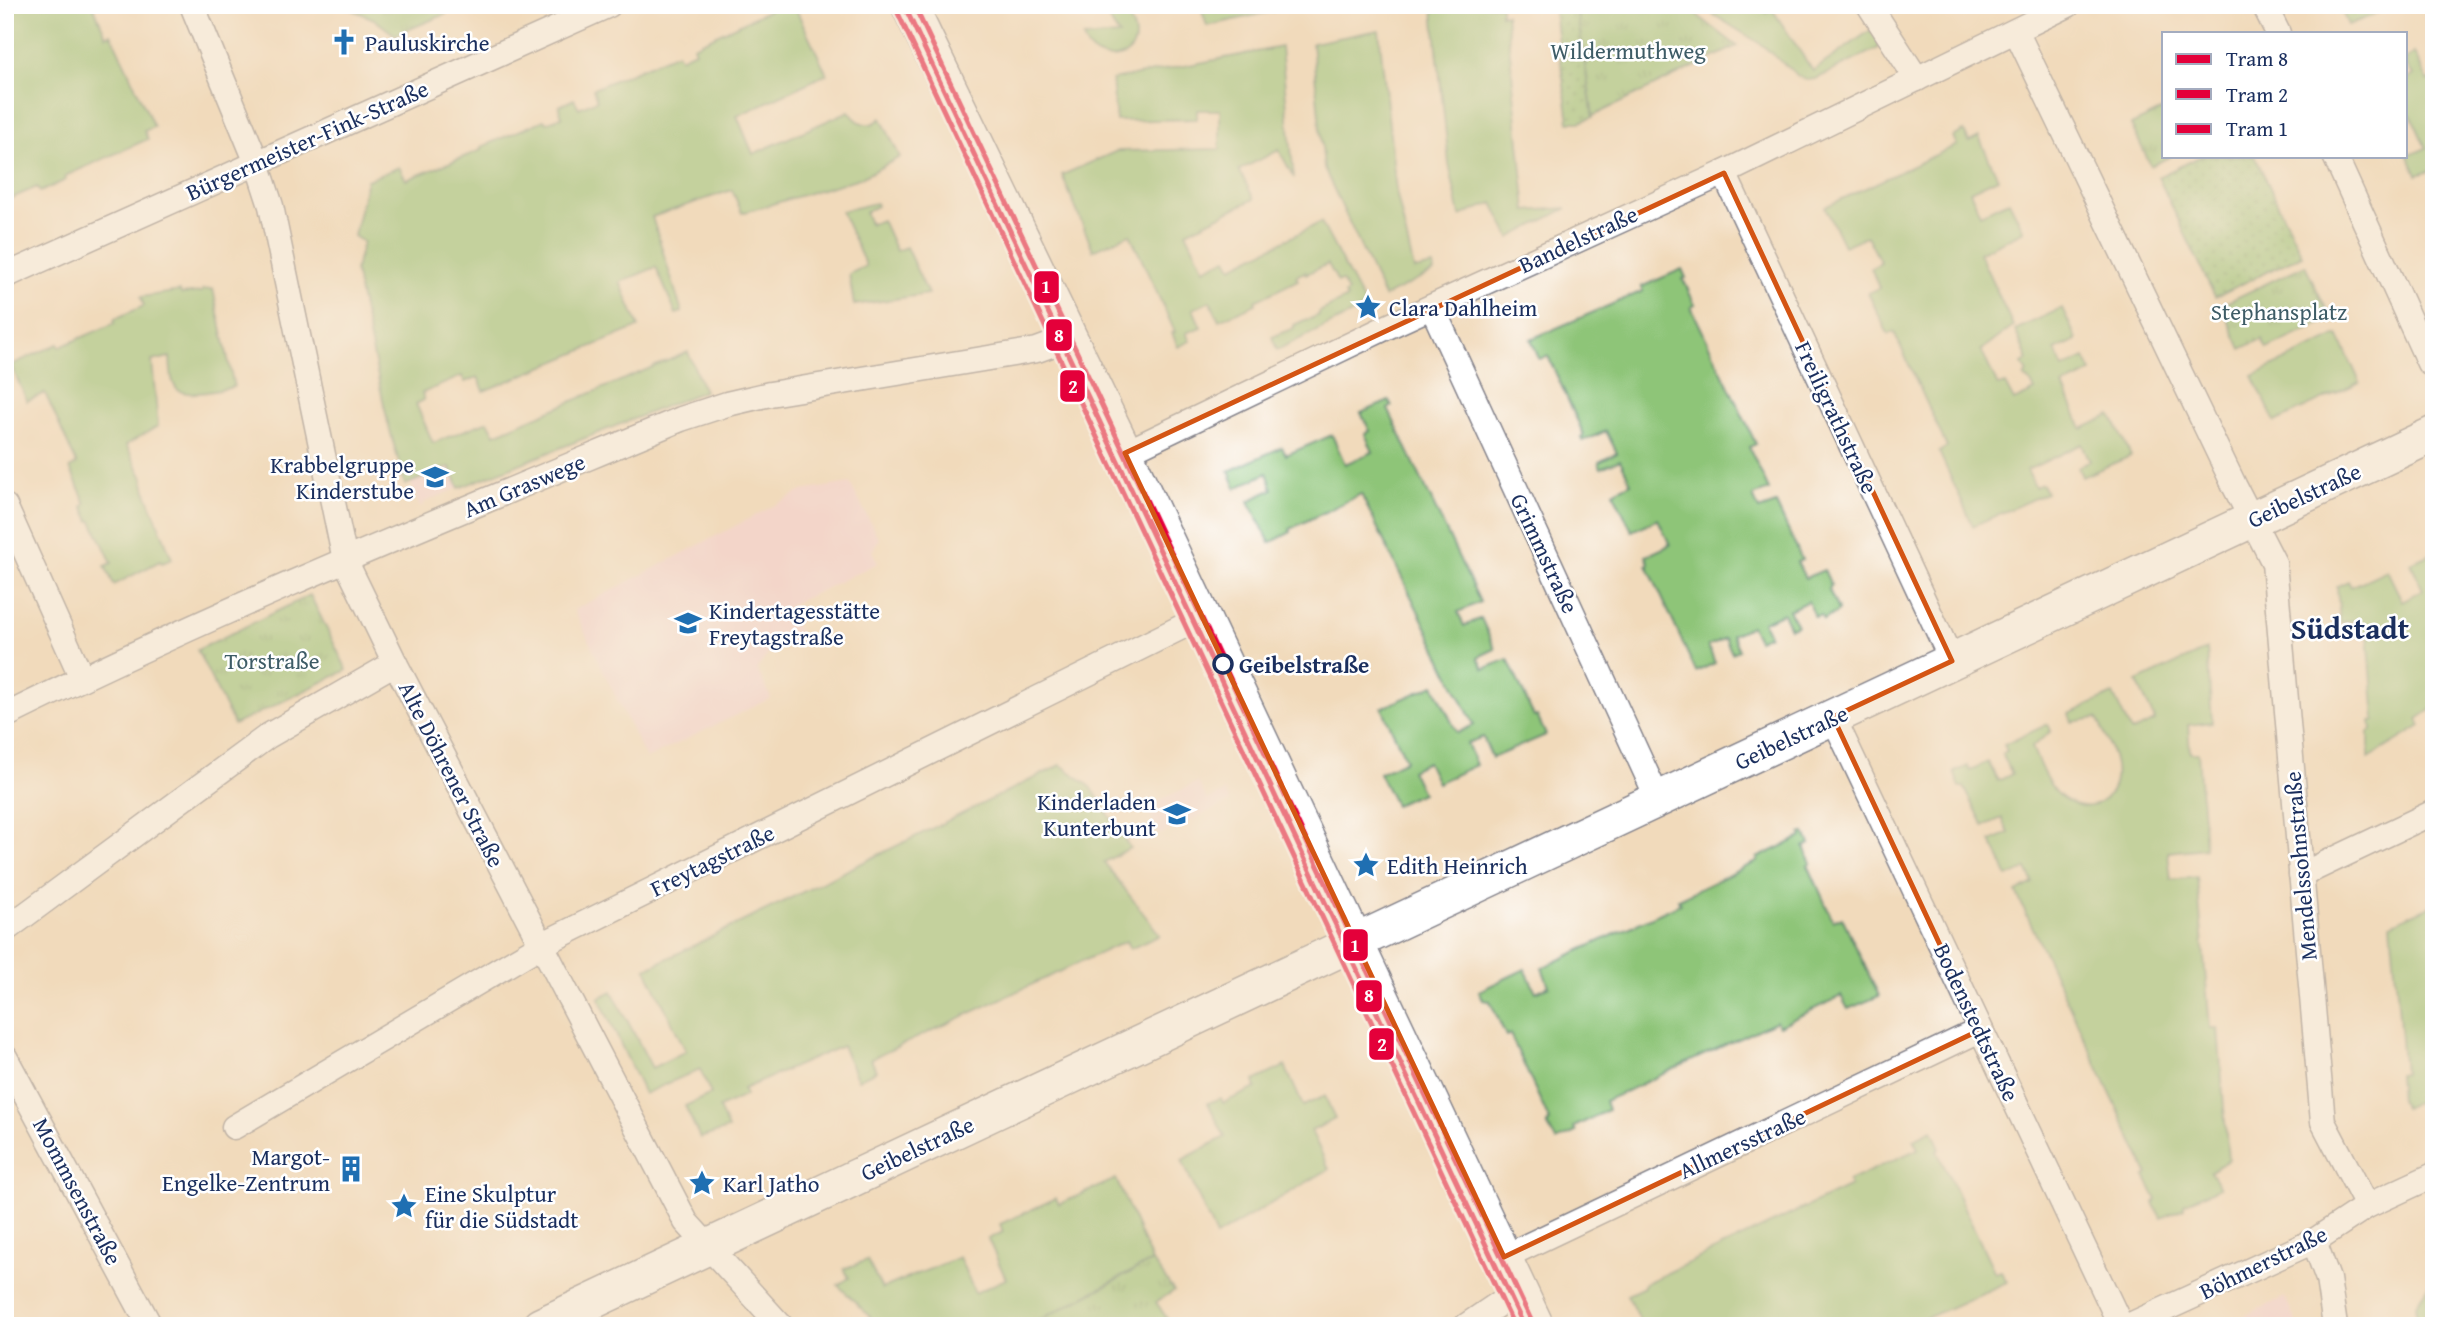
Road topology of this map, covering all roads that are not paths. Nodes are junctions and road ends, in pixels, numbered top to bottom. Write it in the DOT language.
graph roads {
  1 [pos="192,5"];
  2 [pos="609,5"];
  3 [pos="909,5"];
  4 [pos="1869,5"];
  5 [pos="2068,5"];
  6 [pos="2264,5"];
  7 [pos="2016,31"];
  8 [pos="2278,32"];
  9 [pos="1917,79"];
  10 [pos="2336,158"];
  11 [pos="257,163"];
  12 [pos="1724,173"];
  13 [pos="5,276"];
  14 [pos="1432,307"];
  15 [pos="1070,338"];
  16 [pos="2429,363"];
  17 [pos="2434,434"];
  18 [pos="1125,453"];
  19 [pos="5,506"];
  20 [pos="2251,520"];
  21 [pos="345,560"];
  22 [pos="1202,617"];
  23 [pos="1952,661"];
  24 [pos="395,663"];
  25 [pos="82,678"];
  26 [pos="5,716"];
  27 [pos="1833,717"];
  28 [pos="1658,799"];
  29 [pos="2434,812"];
  30 [pos="2301,876"];
  31 [pos="5,930"];
  32 [pos="1355,942"];
  33 [pos="541,945"];
  34 [pos="1980,1030"];
  35 [pos="5,1057"];
  36 [pos="234,1127"];
  37 [pos="2434,1175"];
  38 [pos="2367,1206"];
  39 [pos="2314,1241"];
  40 [pos="707,1247"];
  41 [pos="1503,1257"];
  42 [pos="1519,1290"];
  43 [pos="150,1326"];
  44 [pos="540,1326"];
  45 [pos="781,1326"];
  46 [pos="1466,1326"];
  47 [pos="1536,1326"];
  48 [pos="2121,1326"];
  49 [pos="2128,1326"];
  50 [pos="2335,1326"];
  1 -- 11 [label="street, Alte Döhrener Straße"];
  2 -- 11 [label="street, Bürgermeister-Fink-Straße"];
  3 -- 15 [label="street"];
  4 -- 9 [label="street"];
  5 -- 7 [label="street, Bandelstraße"];
  6 -- 8 [label="street"];
  7 -- 9 [label="street, Bandelstraße"];
  7 -- 20 [label="street"];
  9 -- 12 [label="street, Bandelstraße"];
  10 -- 16 [label="street"];
  11 -- 13 [label="street, Bürgermeister-Fink-Straße"];
  11 -- 21 [label="street, Alte Döhrener Straße"];
  12 -- 14 [label="street, Bandelstraße"];
  12 -- 23 [label="street, Freiligrathstraße"];
  14 -- 18 [label="street, Bandelstraße"];
  14 -- 28 [label="street, Grimmstraße"];
  15 -- 18 [label="street"];
  15 -- 21 [label="street, Am Graswege"];
  17 -- 20 [label="street, Geibelstraße"];
  18 -- 22 [label="street"];
  19 -- 25 [label="street"];
  20 -- 23 [label="street, Geibelstraße"];
  20 -- 30 [label="street, Mendelssohnstraße"];
  21 -- 24 [label="street, Alte Döhrener Straße"];
  21 -- 25 [label="street, Am Graswege"];
  22 -- 32 [label="street"];
  22 -- 33 [label="street, Freytagstraße"];
  23 -- 27 [label="street, Geibelstraße"];
  24 -- 31 [label="street"];
  24 -- 33 [label="street, Alte Döhrener Straße"];
  25 -- 26 [label="street, Am Graswege"];
  27 -- 28 [label="street, Geibelstraße"];
  27 -- 34 [label="street, Bodenstedtstraße"];
  28 -- 32 [label="street, Geibelstraße"];
  29 -- 30 [label="street"];
  30 -- 38 [label="street, Mendelssohnstraße"];
  32 -- 40 [label="street, Geibelstraße"];
  32 -- 41 [label="street"];
  33 -- 36 [label="street, Freytagstraße"];
  33 -- 40 [label="street, Alte Döhrener Straße"];
  34 -- 41 [label="street, Allmersstraße"];
  34 -- 48 [label="street, Bodenstedtstraße"];
  35 -- 43 [label="street, Mommsenstraße"];
  37 -- 38 [label="street, Böhmerstraße"];
  38 -- 39 [label="street, Böhmerstraße"];
  39 -- 49 [label="street, Böhmerstraße"];
  39 -- 50 [label="street"];
  40 -- 44 [label="street, Geibelstraße"];
  40 -- 45 [label="street, Alte Döhrener Straße"];
  41 -- 42 [label="street"];
  42 -- 46 [label="street"];
  42 -- 47 [label="street"];
}
